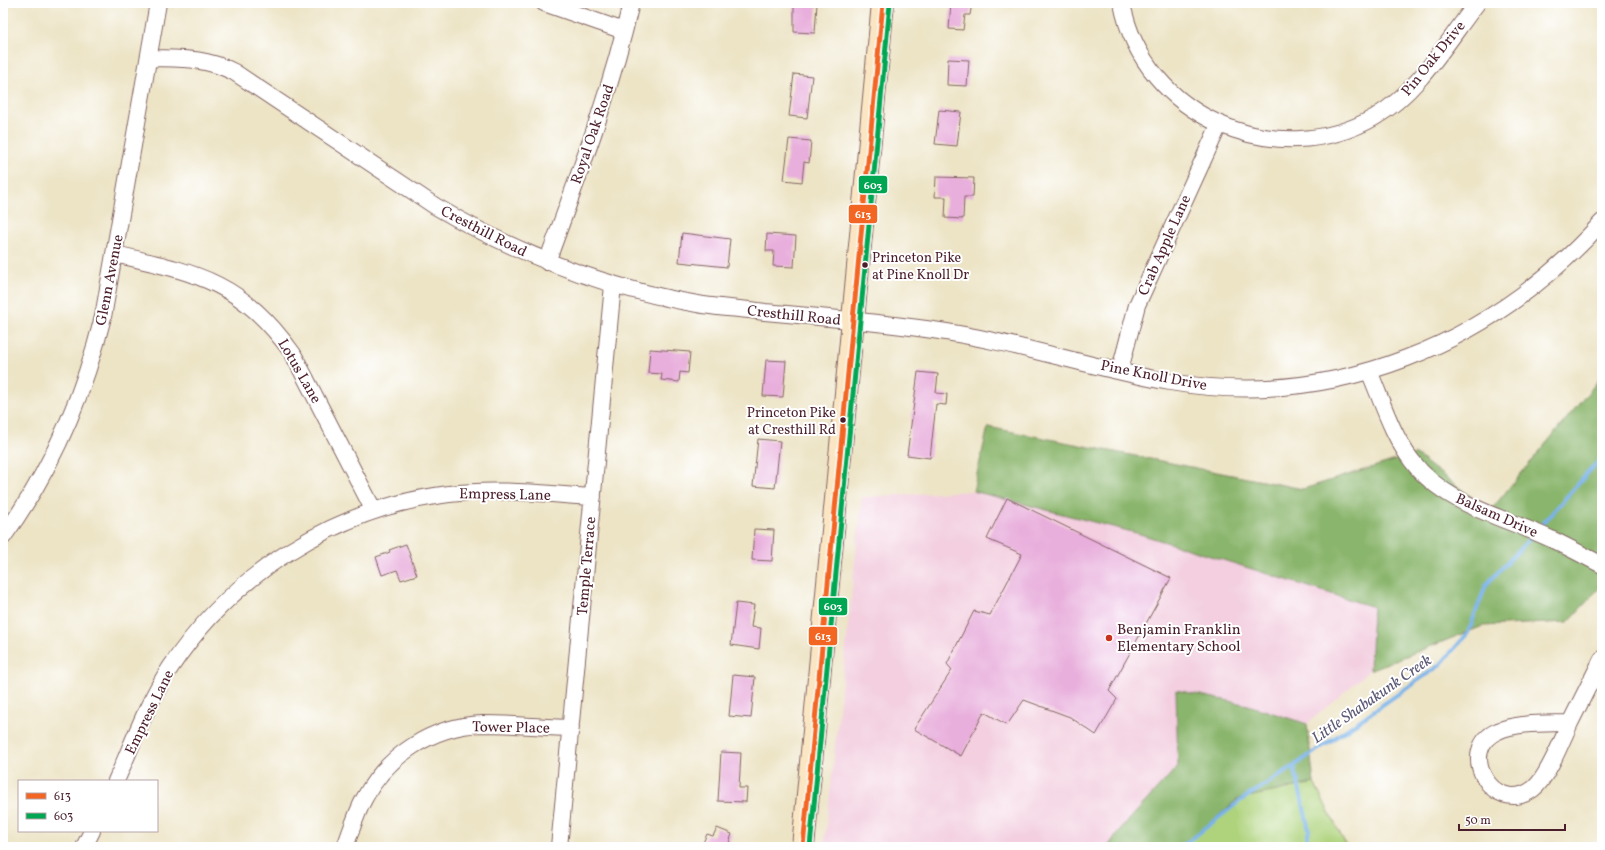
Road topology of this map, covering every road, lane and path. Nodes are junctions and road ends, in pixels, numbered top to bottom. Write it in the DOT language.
graph roads {
  1 [pos="158,3"];
  2 [pos="544,3"];
  3 [pos="631,3"];
  4 [pos="883,3"];
  5 [pos="1122,3"];
  6 [pos="1476,3"];
  7 [pos="624,31"];
  8 [pos="149,58"];
  9 [pos="1219,125"];
  10 [pos="1602,222"];
  11 [pos="115,254"];
  12 [pos="546,262"];
  13 [pos="613,285"];
  14 [pos="854,321"];
  15 [pos="1120,370"];
  16 [pos="1369,371"];
  17 [pos="593,497"];
  18 [pos="374,511"];
  19 [pos="3,537"];
  20 [pos="1602,565"];
  21 [pos="1602,659"];
  22 [pos="1570,723"];
  23 [pos="571,728"];
  24 [pos="116,780"];
  25 [pos="92,832"];
  26 [pos="84,847"];
  27 [pos="345,847"];
  28 [pos="560,847"];
  29 [pos="803,847"];
  1 -- 8 [label="street, Glenn Avenue"];
  2 -- 7 [label="street"];
  3 -- 7 [label="street, Royal Oak Road"];
  4 -- 14 [label="main road"];
  5 -- 9 [label="street, Pin Oak Drive"];
  6 -- 9 [label="street, Pin Oak Drive"];
  7 -- 12 [label="street, Royal Oak Road"];
  8 -- 11 [label="street, Glenn Avenue"];
  8 -- 12 [label="street, Cresthill Road"];
  9 -- 15 [label="street, Crab Apple Lane"];
  10 -- 16 [label="street, Pine Knoll Drive"];
  11 -- 18 [label="street, Lotus Lane"];
  11 -- 19 [label="street, Glenn Avenue"];
  12 -- 13 [label="street, Cresthill Road"];
  13 -- 14 [label="street, Cresthill Road"];
  13 -- 17 [label="street, Temple Terrace"];
  14 -- 15 [label="street, Pine Knoll Drive"];
  14 -- 29 [label="main road"];
  15 -- 16 [label="street, Pine Knoll Drive"];
  16 -- 20 [label="street, Balsam Drive"];
  17 -- 18 [label="street, Empress Lane"];
  17 -- 23 [label="street, Temple Terrace"];
  18 -- 24 [label="street, Empress Lane"];
  21 -- 22 [label="street"];
  22 -- 22 [label="street"];
  23 -- 27 [label="street, Tower Place"];
  23 -- 28 [label="street, Temple Terrace"];
  25 -- 26 [label="street"];
}
